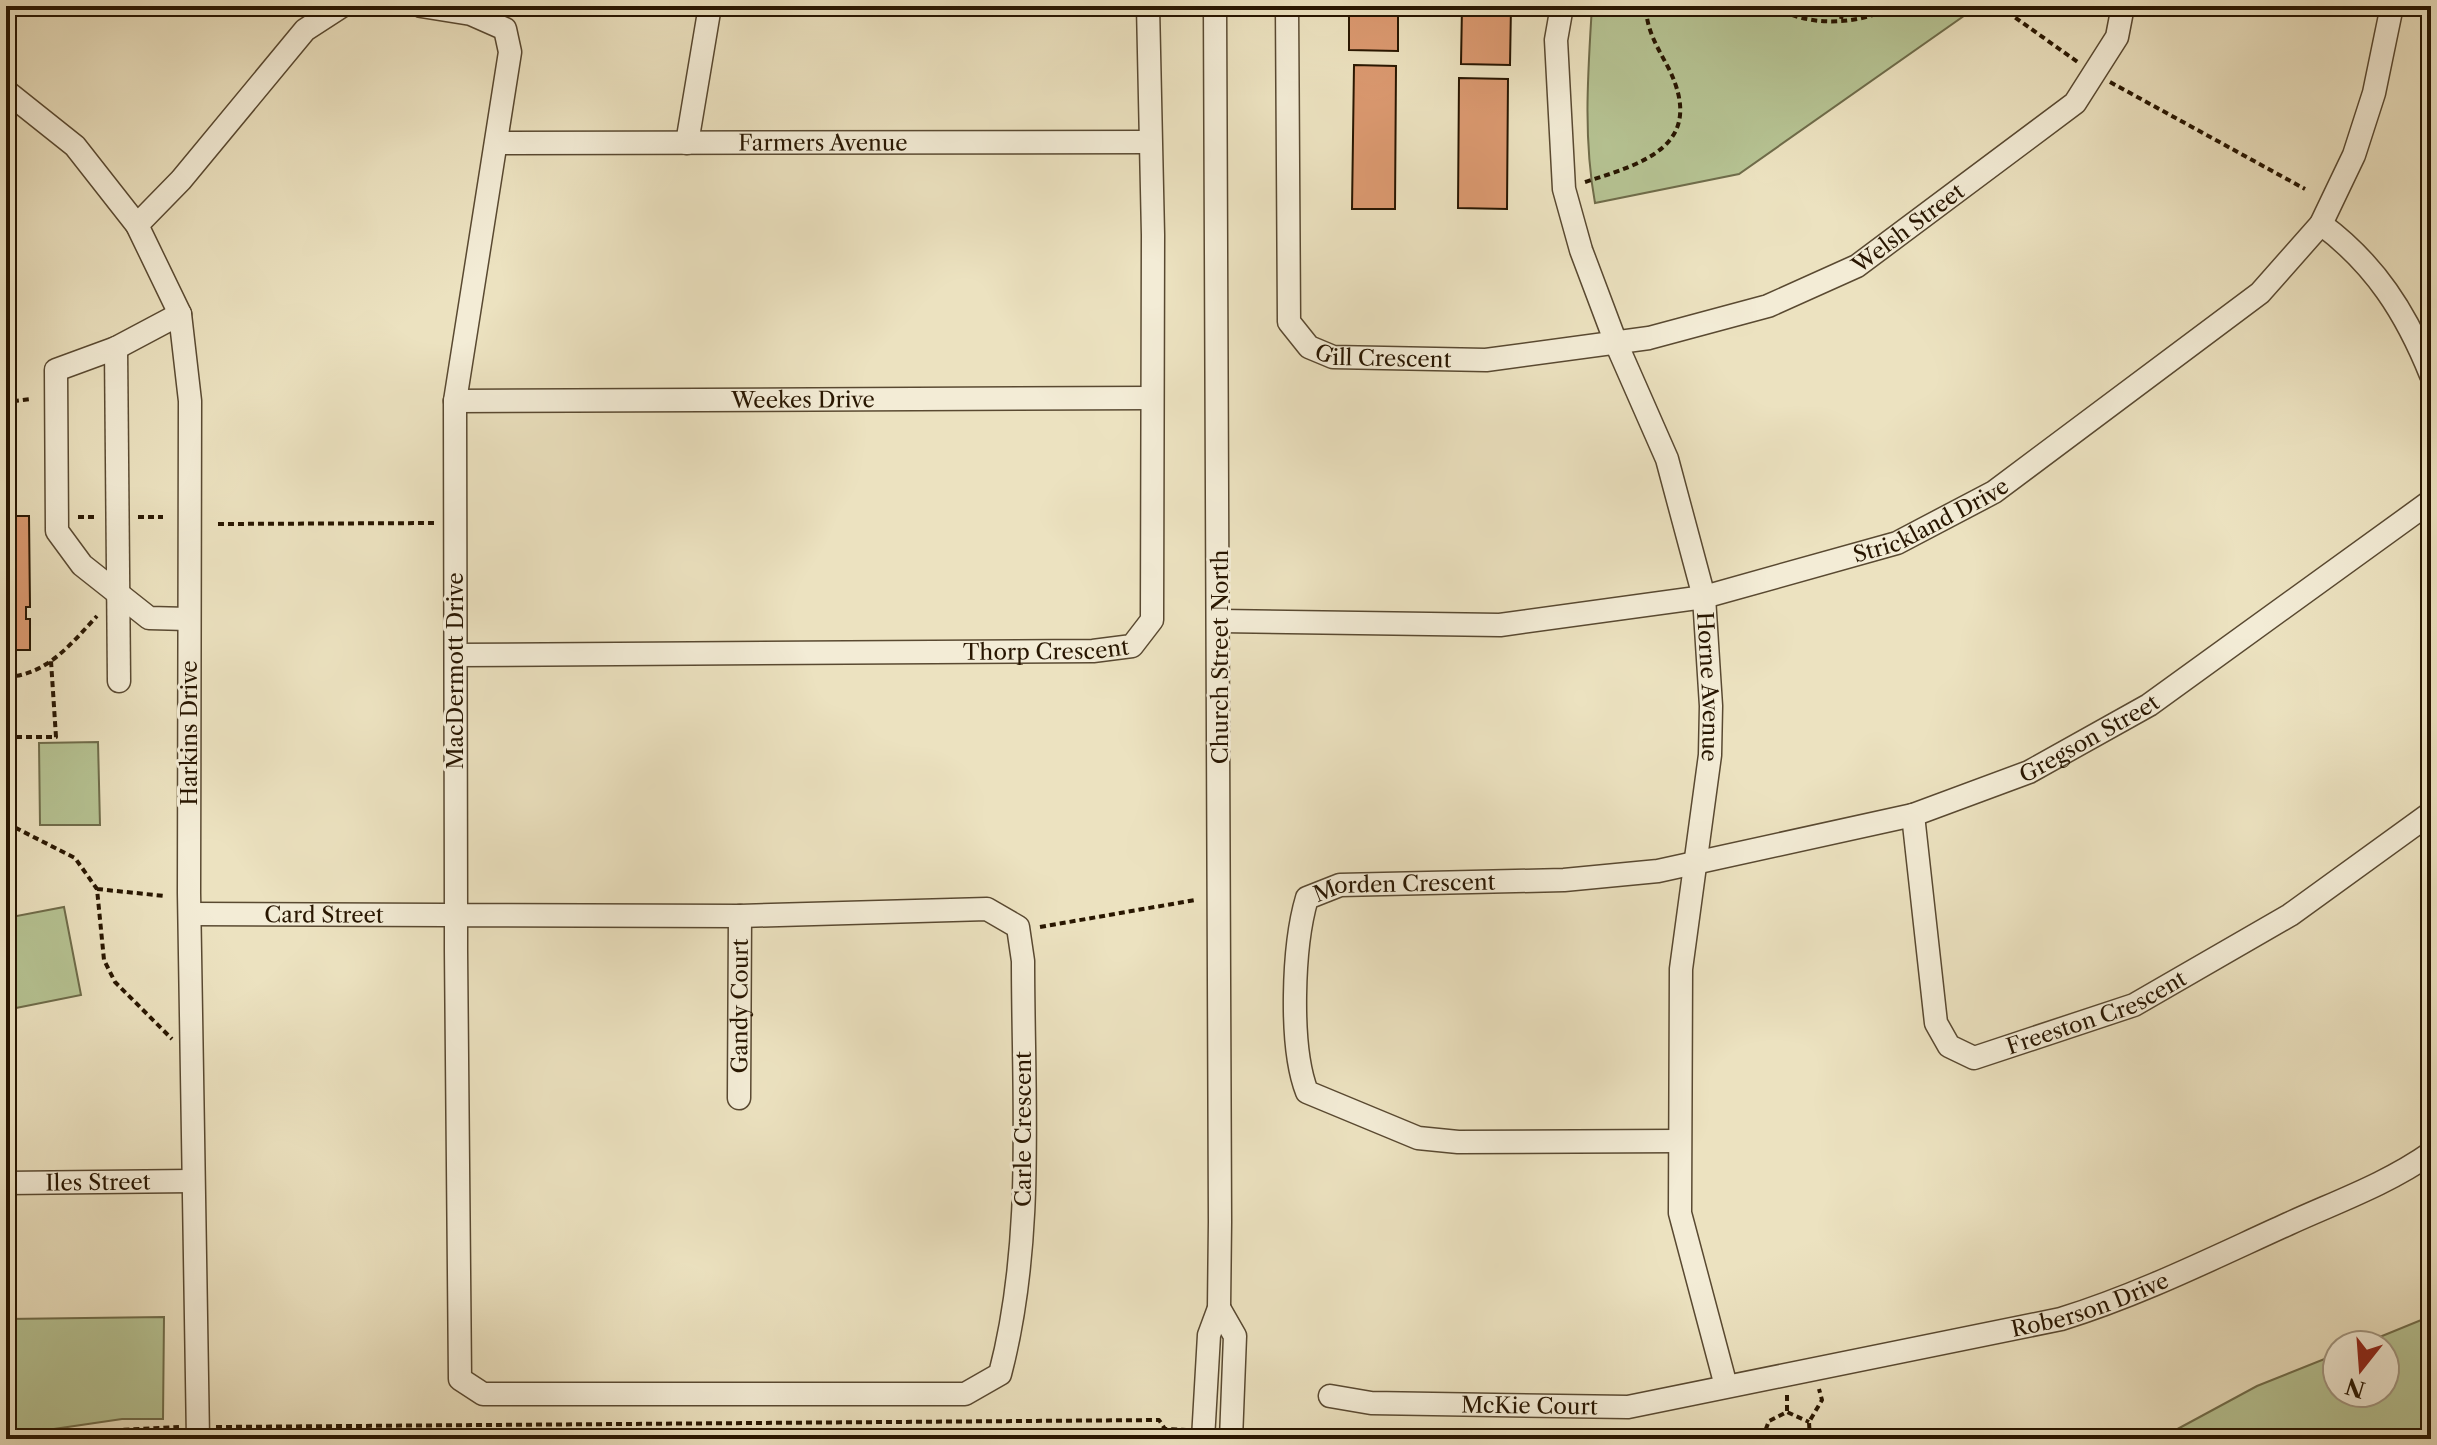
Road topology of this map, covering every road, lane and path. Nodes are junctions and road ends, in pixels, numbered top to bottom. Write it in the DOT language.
graph roads {
  1 [pos="342,6"];
  2 [pos="421,6"];
  3 [pos="710,6"];
  4 [pos="1148,6"];
  5 [pos="1215,6"];
  6 [pos="1287,6"];
  7 [pos="1562,6"];
  8 [pos="1646,6"];
  9 [pos="1774,6"];
  10 [pos="1844,6"];
  11 [pos="1894,6"];
  12 [pos="1999,6"];
  13 [pos="2123,6"];
  14 [pos="2392,6"];
  15 [pos="1841,20"];
  16 [pos="2096,74"];
  17 [pos="6,91"];
  18 [pos="1149,142"];
  19 [pos="497,143"];
  20 [pos="687,143"];
  21 [pos="1585,182"];
  22 [pos="2305,189"];
  23 [pos="2321,224"];
  24 [pos="137,225"];
  25 [pos="180,314"];
  26 [pos="1616,343"];
  27 [pos="116,348"];
  28 [pos="2431,375"];
  29 [pos="1152,398"];
  30 [pos="31,399"];
  31 [pos="455,401"];
  32 [pos="6,416"];
  33 [pos="2431,501"];
  34 [pos="455,522"];
  35 [pos="218,524"];
  36 [pos="1704,597"];
  37 [pos="111,600"];
  38 [pos="188,619"];
  39 [pos="1220,621"];
  40 [pos="456,655"];
  41 [pos="51,661"];
  42 [pos="6,677"];
  43 [pos="119,681"];
  44 [pos="7,791"];
  45 [pos="2431,813"];
  46 [pos="1913,815"];
  47 [pos="1696,865"];
  48 [pos="97,889"];
  49 [pos="165,896"];
  50 [pos="1195,900"];
  51 [pos="190,914"];
  52 [pos="456,916"];
  53 [pos="740,916"];
  54 [pos="1018,927"];
  55 [pos="193,1054"];
  56 [pos="739,1098"];
  57 [pos="1678,1141"];
  58 [pos="2431,1153"];
  59 [pos="192,1181"];
  60 [pos="6,1183"];
  61 [pos="1219,1308"];
  62 [pos="1814,1368"];
  63 [pos="1726,1386"];
  64 [pos="483,1394"];
  65 [pos="1330,1396"];
  66 [pos="1809,1422"];
  67 [pos="1165,1429"];
  68 [pos="198,1433"];
  69 [pos="1705,1436"];
  70 [pos="14,1439"];
  71 [pos="1203,1439"];
  72 [pos="1231,1439"];
  73 [pos="1716,1439"];
  74 [pos="1762,1439"];
  75 [pos="1810,1439"];
  1 -- 24 [label="street"];
  2 -- 19 [label="street, MacDermott Drive"];
  3 -- 20 [label="street"];
  4 -- 18 [label="street, Thorp Crescent"];
  5 -- 39 [label="street, Church Street North"];
  6 -- 26 [label="street, Gill Crescent"];
  7 -- 26 [label="street, Horne Avenue"];
  8 -- 21 [label="path"];
  9 -- 15 [label="path"];
  10 -- 15 [label="path"];
  11 -- 15 [label="path"];
  12 -- 16 [label="path"];
  13 -- 16 [label="street, Welsh Street"];
  14 -- 23 [label="street, Strickland Drive"];
  16 -- 22 [label="path"];
  16 -- 26 [label="street, Welsh Street"];
  17 -- 24 [label="street, Harkins Drive"];
  18 -- 20 [label="street, Farmers Avenue"];
  18 -- 29 [label="street, Thorp Crescent"];
  19 -- 20 [label="street, Farmers Avenue"];
  19 -- 31 [label="street, MacDermott Drive"];
  23 -- 28 [label="street"];
  23 -- 36 [label="street, Strickland Drive"];
  24 -- 25 [label="street, Harkins Drive"];
  25 -- 27 [label="street"];
  25 -- 38 [label="street, Harkins Drive"];
  26 -- 36 [label="street, Horne Avenue"];
  27 -- 37 [label="street"];
  27 -- 37 [label="street"];
  29 -- 31 [label="street, Weekes Drive"];
  29 -- 40 [label="street, Thorp Crescent"];
  30 -- 32 [label="path"];
  31 -- 34 [label="street, MacDermott Drive"];
  33 -- 46 [label="street, Gregson Street"];
  34 -- 35 [label="path"];
  34 -- 40 [label="street, MacDermott Drive"];
  36 -- 39 [label="street, Strickland Drive"];
  36 -- 47 [label="street, Horne Avenue"];
  37 -- 38 [label="street"];
  37 -- 41 [label="path"];
  37 -- 43 [label="street"];
  38 -- 51 [label="street, Harkins Drive"];
  39 -- 61 [label="street, Church Street North"];
  40 -- 52 [label="street, MacDermott Drive"];
  41 -- 42 [label="path"];
  41 -- 44 [label="path"];
  44 -- 48 [label="path"];
  45 -- 46 [label="street, Freeston Crescent"];
  46 -- 47 [label="street, Gregson Street"];
  47 -- 57 [label="street, Horne Avenue"];
  47 -- 57 [label="street, Morden Crescent"];
  48 -- 49 [label="path"];
  48 -- 55 [label="path"];
  50 -- 54 [label="path"];
  51 -- 52 [label="street, Card Street"];
  51 -- 55 [label="street, Harkins Drive"];
  52 -- 53 [label="street"];
  52 -- 64 [label="street, MacDermott Drive"];
  53 -- 54 [label="street"];
  53 -- 56 [label="street, Gandy Court"];
  54 -- 64 [label="street, Carle Crescent"];
  55 -- 59 [label="street, Harkins Drive"];
  57 -- 63 [label="street, Horne Avenue"];
  58 -- 62 [label="street, Roberson Drive"];
  59 -- 60 [label="street, Iles Street"];
  59 -- 68 [label="street, Harkins Drive"];
  61 -- 71 [label="street, Church Street North"];
  61 -- 72 [label="street, Church Street North"];
  62 -- 63 [label="street, Roberson Drive"];
  62 -- 66 [label="path"];
  63 -- 65 [label="street, McKie Court"];
  66 -- 74 [label="path"];
  66 -- 75 [label="path"];
  67 -- 68 [label="path"];
  68 -- 70 [label="path"];
  69 -- 73 [label="path"];
}
